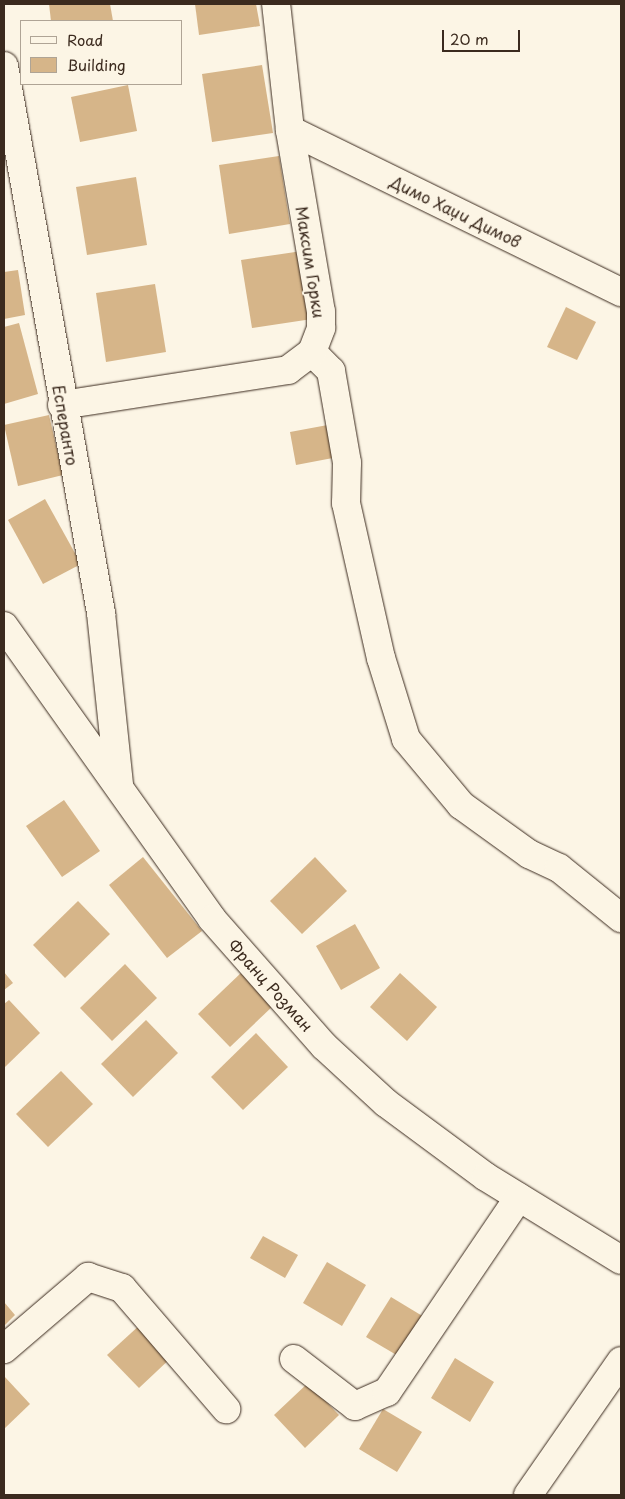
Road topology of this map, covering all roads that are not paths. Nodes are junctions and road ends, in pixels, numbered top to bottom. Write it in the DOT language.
graph roads {
  1 [pos="276,4"];
  2 [pos="4,66"];
  3 [pos="290,130"];
  4 [pos="621,292"];
  5 [pos="312,352"];
  6 [pos="62,405"];
  7 [pos="4,626"];
  8 [pos="119,786"];
  9 [pos="621,918"];
  10 [pos="519,1197"];
  11 [pos="621,1260"];
  12 [pos="4,1349"];
  13 [pos="294,1359"];
  14 [pos="621,1361"];
  15 [pos="226,1409"];
  16 [pos="528,1495"];
  1 -- 3 [label="street, Максим Горки"];
  2 -- 6 [label="street, Есперанто"];
  3 -- 4 [label="street, Димо Хаџи Димов"];
  3 -- 5 [label="street, Максим Горки"];
  5 -- 6 [label="street"];
  5 -- 9 [label="street"];
  6 -- 8 [label="street, Есперанто"];
  7 -- 8 [label="street, Франц Розман"];
  8 -- 10 [label="street, Франц Розман"];
  10 -- 11 [label="street, Франц Розман"];
  10 -- 13 [label="street"];
  12 -- 15 [label="street"];
  14 -- 16 [label="street"];
}
